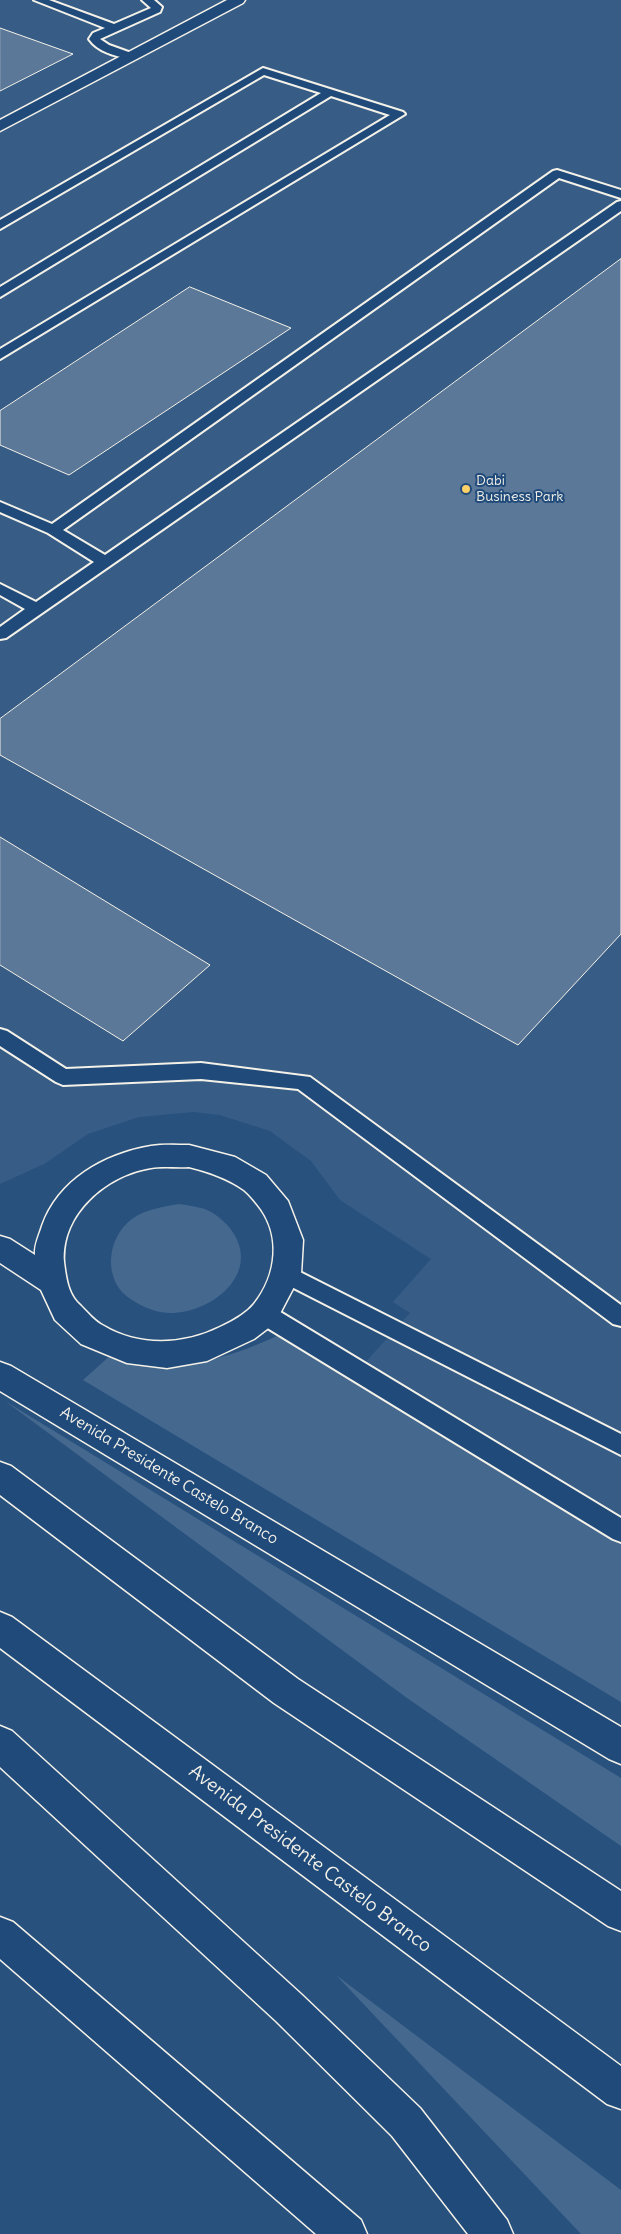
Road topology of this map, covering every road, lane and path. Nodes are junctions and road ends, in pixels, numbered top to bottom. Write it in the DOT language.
graph roads {
  1 [pos="39,0"];
  2 [pos="147,0"];
  3 [pos="238,0"];
  4 [pos="116,28"];
  5 [pos="130,56"];
  6 [pos="330,92"];
  7 [pos="0,126"];
  8 [pos="619,191"];
  9 [pos="621,205"];
  10 [pos="0,225"];
  11 [pos="0,293"];
  12 [pos="0,355"];
  13 [pos="0,506"];
  14 [pos="53,530"];
  15 [pos="106,562"];
  16 [pos="0,589"];
  17 [pos="37,610"];
  18 [pos="0,634"];
  19 [pos="0,1036"];
  20 [pos="0,1248"];
  21 [pos="286,1274"];
  22 [pos="50,1281"];
  23 [pos="264,1314"];
  24 [pos="621,1317"];
  25 [pos="0,1375"];
  26 [pos="621,1445"];
  27 [pos="0,1476"];
  28 [pos="621,1531"];
  29 [pos="0,1628"];
  30 [pos="0,1743"];
  31 [pos="621,1747"];
  32 [pos="621,1913"];
  33 [pos="0,1935"];
  34 [pos="621,2090"];
  35 [pos="347,2234"];
  36 [pos="493,2234"];
  1 -- 4 [label="lane"];
  2 -- 4 [label="lane"];
  3 -- 5 [label="main road"];
  4 -- 5 [label="lane"];
  5 -- 7 [label="main road"];
  6 -- 10 [label="lane"];
  6 -- 11 [label="lane"];
  6 -- 12 [label="lane"];
  8 -- 14 [label="lane"];
  9 -- 15 [label="lane"];
  13 -- 14 [label="lane"];
  14 -- 15 [label="lane"];
  15 -- 17 [label="lane"];
  16 -- 17 [label="lane"];
  17 -- 18 [label="lane"];
  19 -- 24 [label="lane"];
  20 -- 22 [label="main road"];
  21 -- 22 [label="main road"];
  21 -- 23 [label="main road"];
  21 -- 26 [label="lane"];
  22 -- 23 [label="main road"];
  23 -- 28 [label="lane"];
  25 -- 31 [label="main road, Avenida Presidente Castelo Branco"];
  27 -- 32 [label="main road"];
  29 -- 34 [label="main road, Avenida Presidente Castelo Branco"];
  30 -- 36 [label="main road"];
  33 -- 35 [label="main road"];
}
